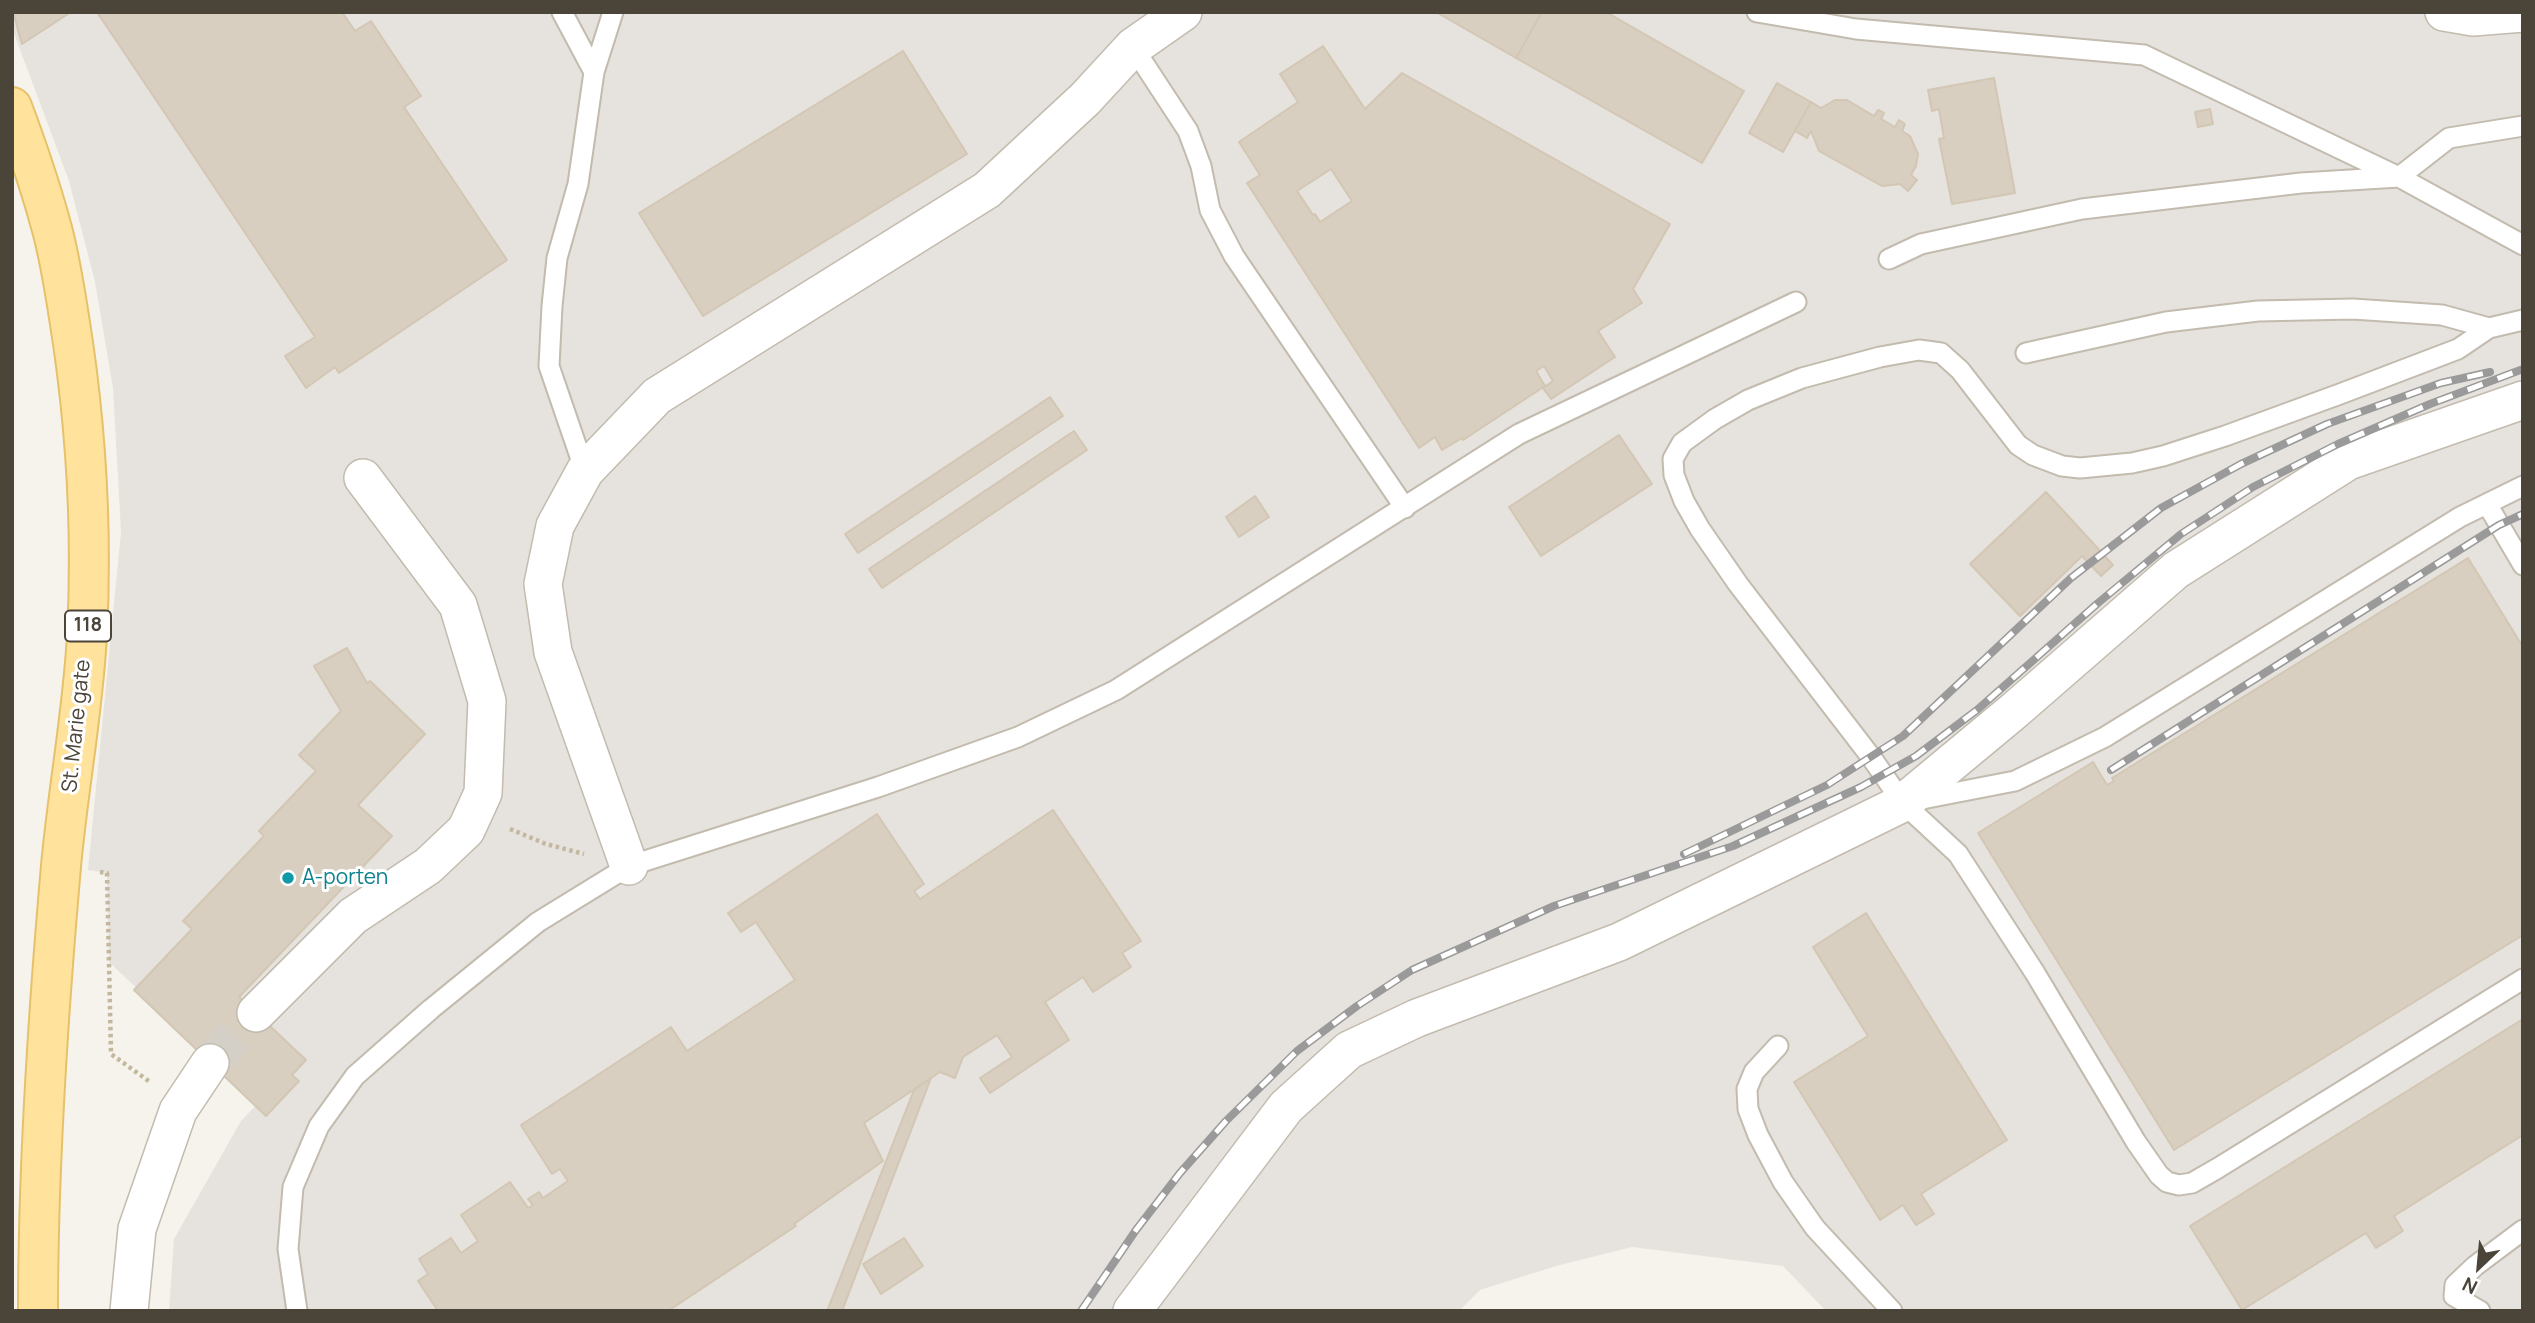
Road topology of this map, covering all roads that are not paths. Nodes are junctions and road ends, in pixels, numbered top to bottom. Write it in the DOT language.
graph roads {
  1 [pos="562,12"];
  2 [pos="613,12"];
  3 [pos="1183,12"];
  4 [pos="1757,12"];
  5 [pos="2444,12"];
  6 [pos="2523,13"];
  7 [pos="1133,47"];
  8 [pos="594,72"];
  9 [pos="12,107"];
  10 [pos="2523,126"];
  11 [pos="2399,177"];
  12 [pos="2523,246"];
  13 [pos="1889,259"];
  14 [pos="1796,302"];
  15 [pos="2523,320"];
  16 [pos="2489,328"];
  17 [pos="2026,353"];
  18 [pos="2523,400"];
  19 [pos="585,471"];
  20 [pos="363,478"];
  21 [pos="2523,486"];
  22 [pos="2487,504"];
  23 [pos="1405,508"];
  24 [pos="2523,565"];
  25 [pos="1903,803"];
  26 [pos="629,866"];
  27 [pos="2523,979"];
  28 [pos="256,1013"];
  29 [pos="1778,1046"];
  30 [pos="210,1063"];
  31 [pos="2523,1230"];
  32 [pos="38,1311"];
  33 [pos="129,1311"];
  34 [pos="297,1311"];
  35 [pos="1132,1311"];
  36 [pos="1892,1311"];
  37 [pos="2480,1311"];
  1 -- 8 [label="lane"];
  2 -- 8 [label="lane"];
  3 -- 7 [label="street"];
  4 -- 11 [label="lane"];
  5 -- 6 [label="street"];
  7 -- 19 [label="street"];
  7 -- 23 [label="lane"];
  8 -- 19 [label="lane"];
  9 -- 32 [label="main road, St. Marie gate / 118"];
  10 -- 11 [label="lane"];
  11 -- 12 [label="lane"];
  11 -- 13 [label="lane"];
  14 -- 23 [label="lane"];
  15 -- 16 [label="lane"];
  16 -- 17 [label="lane"];
  16 -- 25 [label="lane"];
  18 -- 25 [label="street"];
  19 -- 26 [label="street"];
  20 -- 28 [label="street"];
  21 -- 22 [label="lane"];
  22 -- 24 [label="lane"];
  22 -- 25 [label="lane"];
  23 -- 26 [label="lane"];
  25 -- 27 [label="lane"];
  25 -- 35 [label="street"];
  26 -- 34 [label="lane"];
  29 -- 36 [label="lane"];
  30 -- 33 [label="street"];
  31 -- 37 [label="lane"];
}
